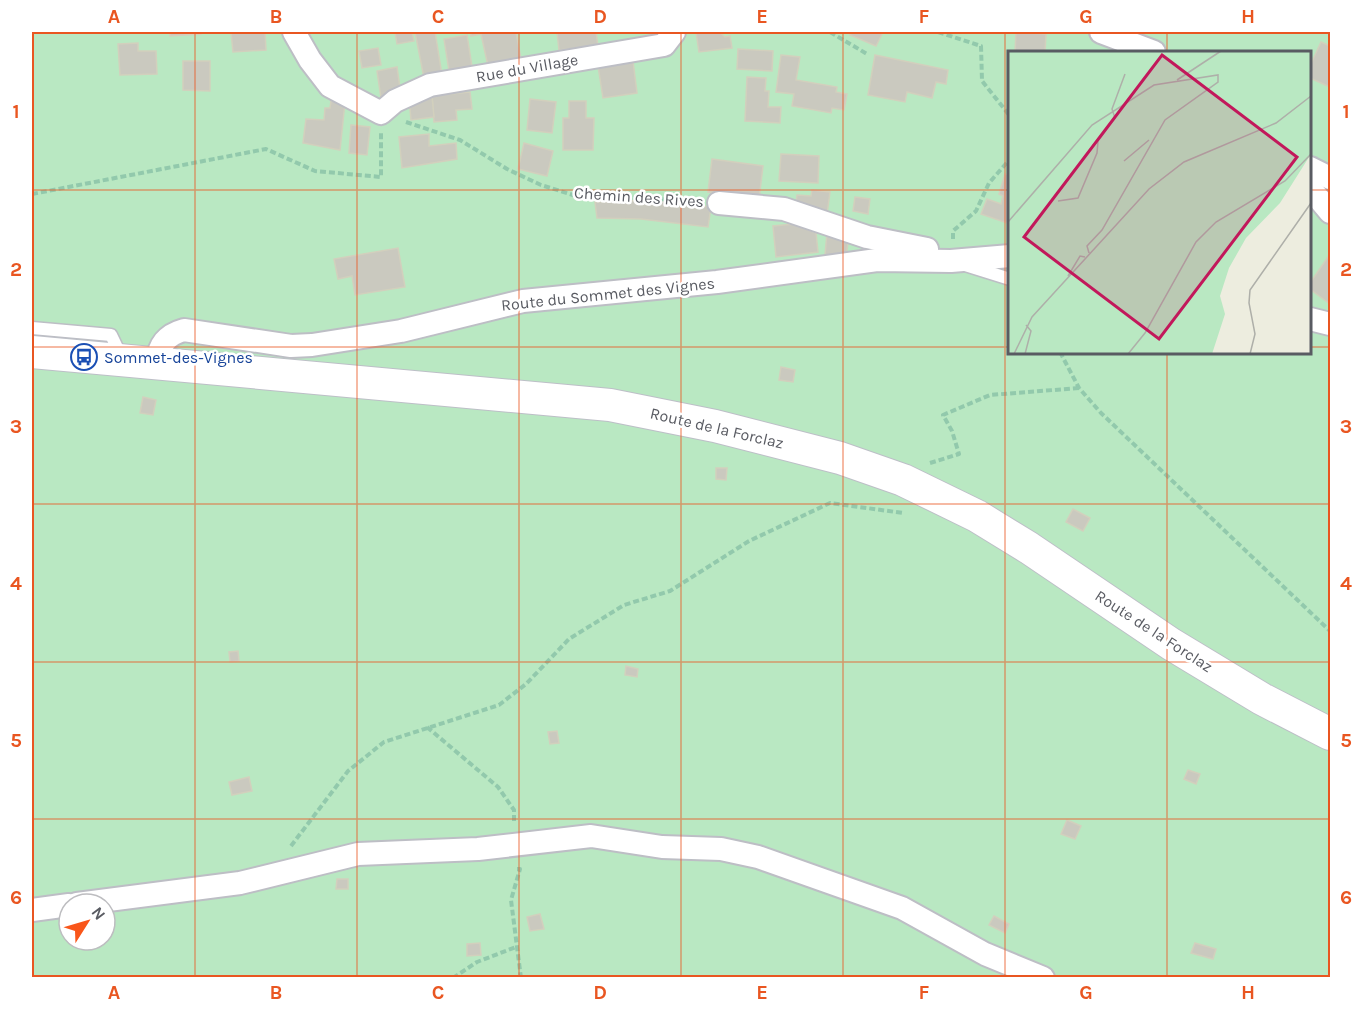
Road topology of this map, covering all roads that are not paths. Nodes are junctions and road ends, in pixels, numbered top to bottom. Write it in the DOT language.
graph roads {
  1 [pos="294,32"];
  2 [pos="674,32"];
  3 [pos="1101,32"];
  4 [pos="1151,51"];
  5 [pos="1311,168"];
  6 [pos="1330,178"];
  7 [pos="1311,189"];
  8 [pos="719,203"];
  9 [pos="1330,212"];
  10 [pos="1008,256"];
  11 [pos="955,261"];
  12 [pos="1008,278"];
  13 [pos="1311,319"];
  14 [pos="1330,324"];
  15 [pos="32,328"];
  16 [pos="32,352"];
  17 [pos="122,359"];
  18 [pos="157,363"];
  19 [pos="1330,734"];
  20 [pos="117,899"];
  21 [pos="57,907"];
  22 [pos="32,910"];
  23 [pos="1043,978"];
  1 -- 2 [label="street, Rue du Village"];
  3 -- 4 [label="street"];
  5 -- 6 [label="street"];
  7 -- 9 [label="street"];
  8 -- 11 [label="street, Chemin des Rives"];
  10 -- 11 [label="street, Route du Sommet des Vignes"];
  11 -- 12 [label="lane"];
  11 -- 18 [label="street, Route du Sommet des Vignes"];
  13 -- 14 [label="street"];
  15 -- 17 [label="lane"];
  16 -- 17 [label="main road, Route de la Forclaz"];
  17 -- 18 [label="main road, Route de la Forclaz"];
  18 -- 19 [label="main road, Route de la Forclaz"];
  20 -- 23 [label="street"];
  21 -- 22 [label="street"];
}
